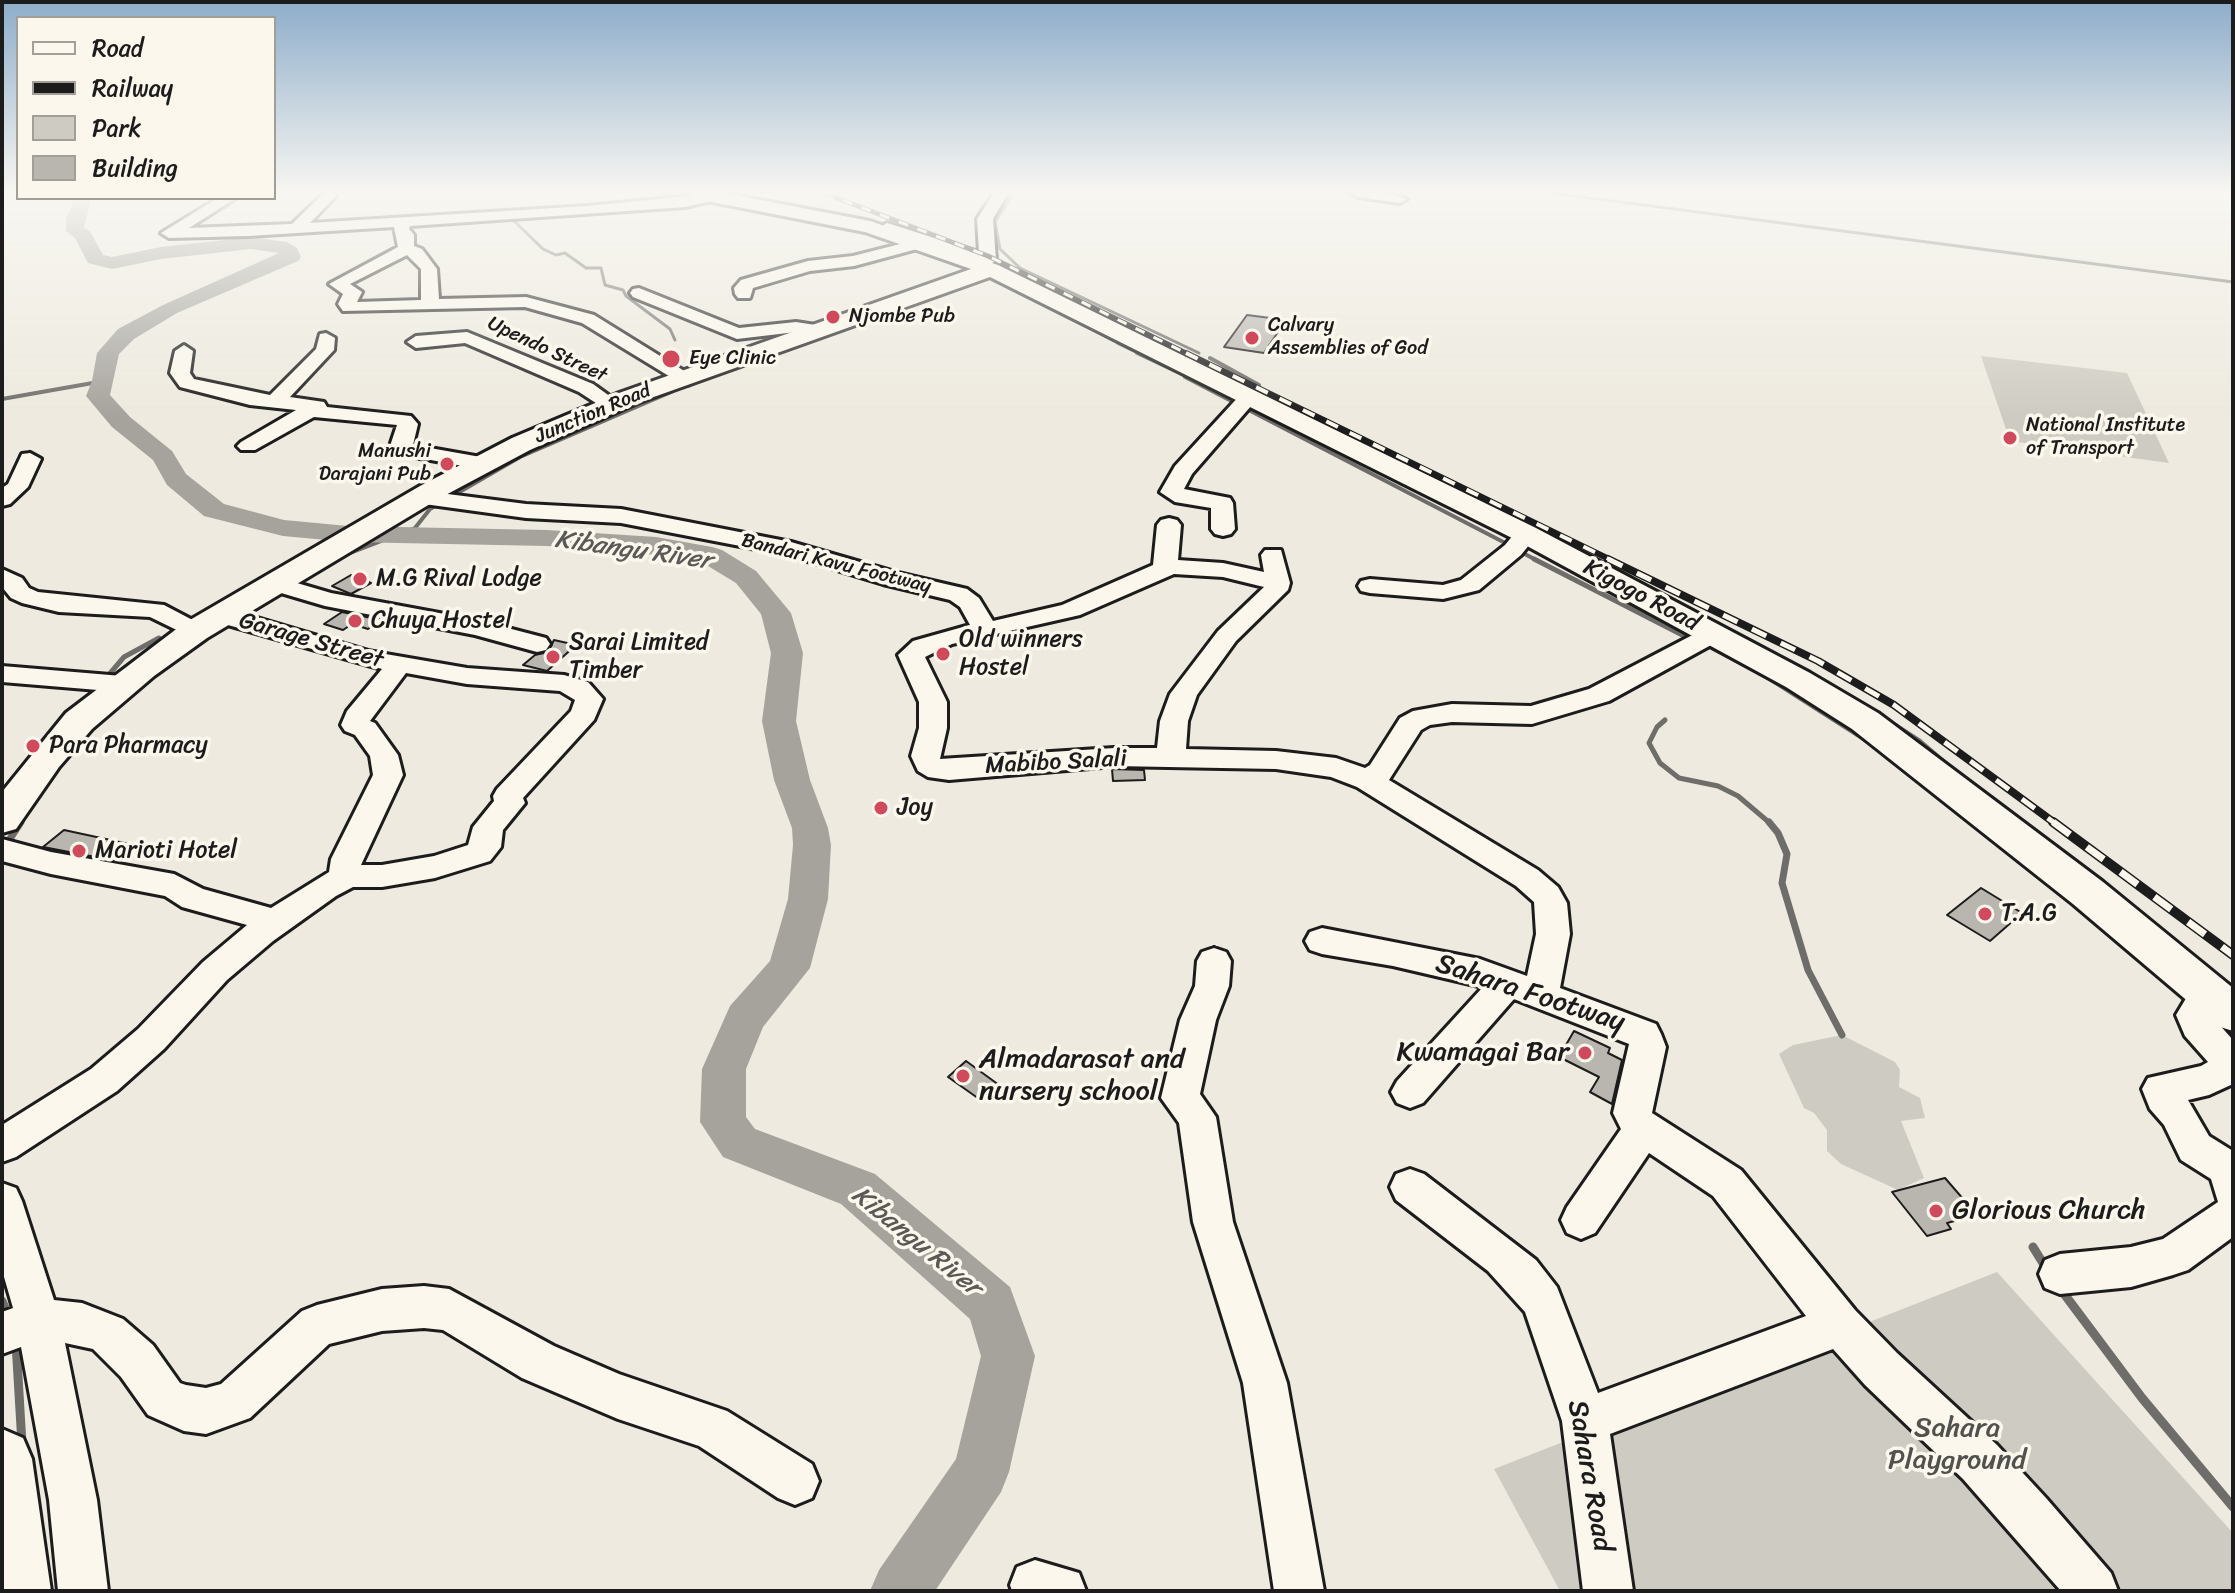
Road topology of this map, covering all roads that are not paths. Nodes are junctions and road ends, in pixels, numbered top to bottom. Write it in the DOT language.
graph roads {
  1 [pos="370,267"];
  2 [pos="428,267"];
  3 [pos="803,267"];
  4 [pos="984,267"];
  5 [pos="639,293"];
  6 [pos="744,294"];
  7 [pos="430,305"];
  8 [pos="816,330"];
  9 [pos="326,338"];
  10 [pos="416,342"];
  11 [pos="184,351"];
  12 [pos="684,377"];
  13 [pos="1248,398"];
  14 [pos="273,403"];
  15 [pos="612,405"];
  16 [pos="317,406"];
  17 [pos="248,446"];
  18 [pos="30,459"];
  19 [pos="477,468"];
  20 [pos="2,499"];
  21 [pos="414,507"];
  22 [pos="1169,525"];
  23 [pos="1223,529"];
  24 [pos="1526,534"];
  25 [pos="1165,569"];
  26 [pos="2,576"];
  27 [pos="1370,586"];
  28 [pos="237,607"];
  29 [pos="985,630"];
  30 [pos="1713,634"];
  31 [pos="537,644"];
  32 [pos="399,665"];
  33 [pos="2,674"];
  34 [pos="122,684"];
  35 [pos="1170,760"];
  36 [pos="1367,780"];
  37 [pos="2,820"];
  38 [pos="2,850"];
  39 [pos="348,876"];
  40 [pos="275,923"];
  41 [pos="1322,941"];
  42 [pos="1214,961"];
  43 [pos="1525,988"];
  44 [pos="2227,1008"];
  45 [pos="2233,1065"];
  46 [pos="1410,1092"];
  47 [pos="1643,1129"];
  48 [pos="2,1145"];
  49 [pos="1410,1187"];
  50 [pos="2233,1191"];
  51 [pos="2,1201"];
  52 [pos="2233,1214"];
  53 [pos="1581,1220"];
  54 [pos="2060,1274"];
  55 [pos="1840,1325"];
  56 [pos="20,1326"];
  57 [pos="1585,1421"];
  58 [pos="2,1459"];
  59 [pos="795,1481"];
  60 [pos="19,1591"];
  61 [pos="83,1591"];
  62 [pos="1299,1591"];
  63 [pos="1608,1591"];
  64 [pos="2093,1591"];
  1 -- 7 [label="street"];
  2 -- 7 [label="street"];
  3 -- 6 [label="street"];
  4 -- 8 [label="main road, Junction Road"];
  4 -- 13 [label="main road, Kigogo Road"];
  5 -- 8 [label="street"];
  7 -- 12 [label="street"];
  8 -- 12 [label="main road, Junction Road"];
  9 -- 14 [label="street"];
  10 -- 15 [label="street, Upendo Street"];
  11 -- 14 [label="street"];
  12 -- 15 [label="main road, Junction Road"];
  13 -- 23 [label="street"];
  13 -- 24 [label="main road, Kigogo Road"];
  14 -- 16 [label="street"];
  15 -- 19 [label="main road, Junction Road"];
  16 -- 17 [label="street"];
  16 -- 19 [label="street"];
  18 -- 20 [label="street"];
  19 -- 21 [label="main road, Junction Road"];
  21 -- 28 [label="main road, Junction Road"];
  21 -- 29 [label="street, Bandari Kavu Footway"];
  22 -- 25 [label="street"];
  24 -- 27 [label="street"];
  24 -- 30 [label="main road, Kigogo Road"];
  25 -- 29 [label="street, Mabibo Salali"];
  25 -- 35 [label="street, Mabibo Salali"];
  26 -- 28 [label="street"];
  28 -- 31 [label="street"];
  28 -- 32 [label="street, Garage Street"];
  28 -- 34 [label="main road"];
  29 -- 35 [label="street, Mabibo Salali"];
  30 -- 36 [label="street"];
  30 -- 44 [label="main road, Kigogo Road"];
  32 -- 39 [label="street, Garage Street"];
  32 -- 39 [label="street, Garage Street"];
  33 -- 34 [label="street"];
  34 -- 37 [label="main road"];
  35 -- 36 [label="street, Mabibo Salali"];
  36 -- 43 [label="street, Mabibo Salali"];
  38 -- 40 [label="street"];
  39 -- 40 [label="street"];
  40 -- 48 [label="street"];
  41 -- 43 [label="street, Sahara Footway"];
  42 -- 62 [label="street"];
  43 -- 46 [label="street"];
  43 -- 47 [label="street, Sahara Footway"];
  44 -- 45 [label="street"];
  45 -- 50 [label="street"];
  47 -- 53 [label="street"];
  47 -- 55 [label="street"];
  49 -- 57 [label="street, Sahara Road"];
  51 -- 56 [label="street"];
  52 -- 54 [label="street"];
  55 -- 57 [label="street"];
  55 -- 64 [label="street"];
  56 -- 59 [label="street"];
  56 -- 61 [label="street"];
  57 -- 63 [label="street, Sahara Road"];
  58 -- 60 [label="main road"];
}
